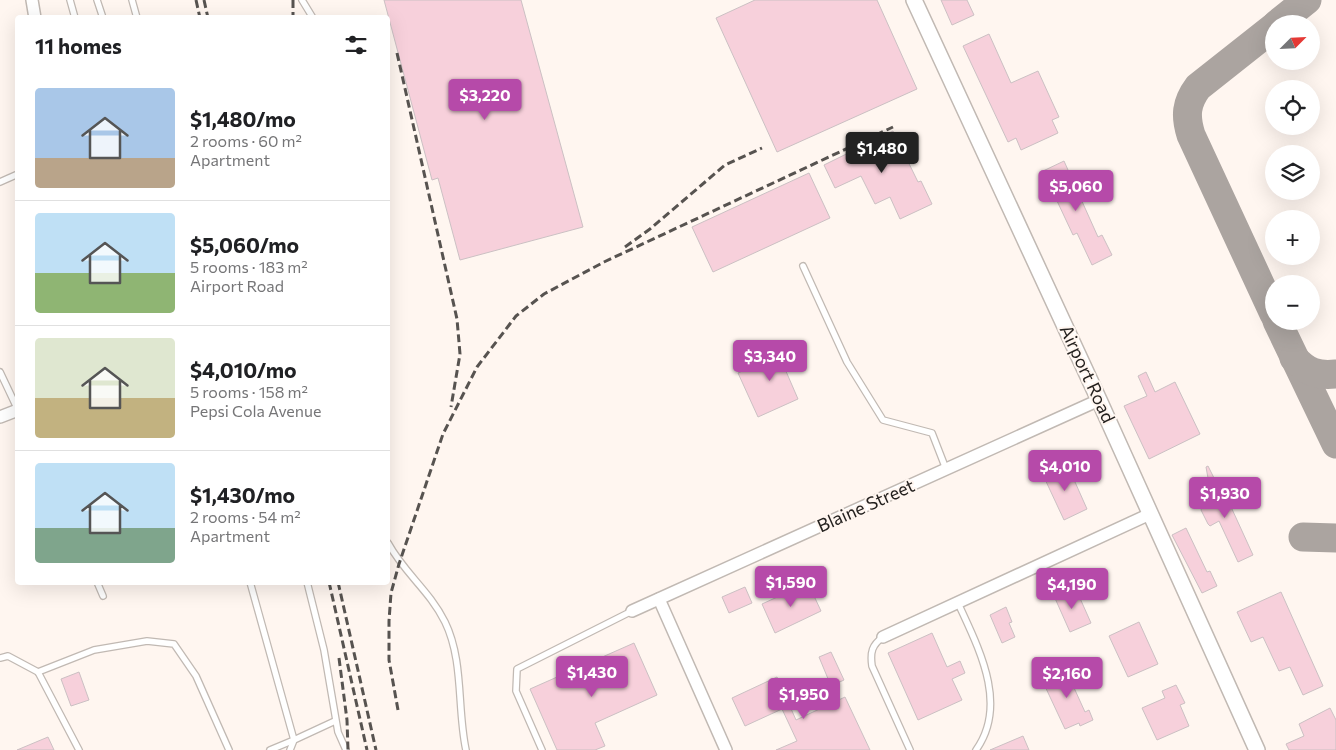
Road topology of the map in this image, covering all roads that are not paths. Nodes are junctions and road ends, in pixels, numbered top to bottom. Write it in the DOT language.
graph roads {
  1 [pos="32,0"];
  2 [pos="70,0"];
  3 [pos="97,0"];
  4 [pos="132,0"];
  5 [pos="302,0"];
  6 [pos="914,0"];
  7 [pos="34,15"];
  8 [pos="74,15"];
  9 [pos="103,15"];
  10 [pos="136,15"];
  11 [pos="311,15"];
  12 [pos="15,175"];
  13 [pos="0,182"];
  14 [pos="803,266"];
  15 [pos="0,372"];
  16 [pos="1099,400"];
  17 [pos="15,406"];
  18 [pos="15,411"];
  19 [pos="0,417"];
  20 [pos="946,469"];
  21 [pos="1150,514"];
  22 [pos="390,547"];
  23 [pos="98,585"];
  24 [pos="251,585"];
  25 [pos="308,585"];
  26 [pos="103,596"];
  27 [pos="659,599"];
  28 [pos="958,603"];
  29 [pos="632,611"];
  30 [pos="883,637"];
  31 [pos="0,658"];
  32 [pos="38,672"];
  33 [pos="335,720"];
  34 [pos="294,740"];
  35 [pos="79,750"];
  36 [pos="229,750"];
  37 [pos="270,750"];
  38 [pos="290,750"];
  39 [pos="346,750"];
  40 [pos="466,750"];
  41 [pos="542,750"];
  42 [pos="726,750"];
  43 [pos="910,750"];
  44 [pos="976,750"];
  45 [pos="1257,750"];
  1 -- 7 [label="street"];
  2 -- 8 [label="lane"];
  3 -- 9 [label="lane"];
  4 -- 10 [label="lane"];
  5 -- 11 [label="lane"];
  6 -- 16 [label="street, Airport Road"];
  12 -- 13 [label="lane"];
  14 -- 20 [label="lane"];
  15 -- 17 [label="lane"];
  16 -- 20 [label="street, Blaine Street"];
  16 -- 21 [label="street, Airport Road"];
  18 -- 19 [label="street"];
  20 -- 27 [label="street, Blaine Street"];
  21 -- 28 [label="street"];
  21 -- 45 [label="street, Airport Road"];
  22 -- 40 [label="lane"];
  23 -- 26 [label="lane"];
  24 -- 34 [label="lane"];
  25 -- 33 [label="lane"];
  27 -- 29 [label="street, Blaine Street"];
  27 -- 42 [label="street"];
  28 -- 30 [label="street"];
  28 -- 44 [label="lane"];
  29 -- 41 [label="lane"];
  30 -- 43 [label="lane"];
  31 -- 32 [label="lane"];
  32 -- 35 [label="lane"];
  32 -- 36 [label="lane"];
  33 -- 34 [label="lane"];
  33 -- 39 [label="lane"];
  34 -- 37 [label="lane"];
  34 -- 38 [label="lane"];
}
